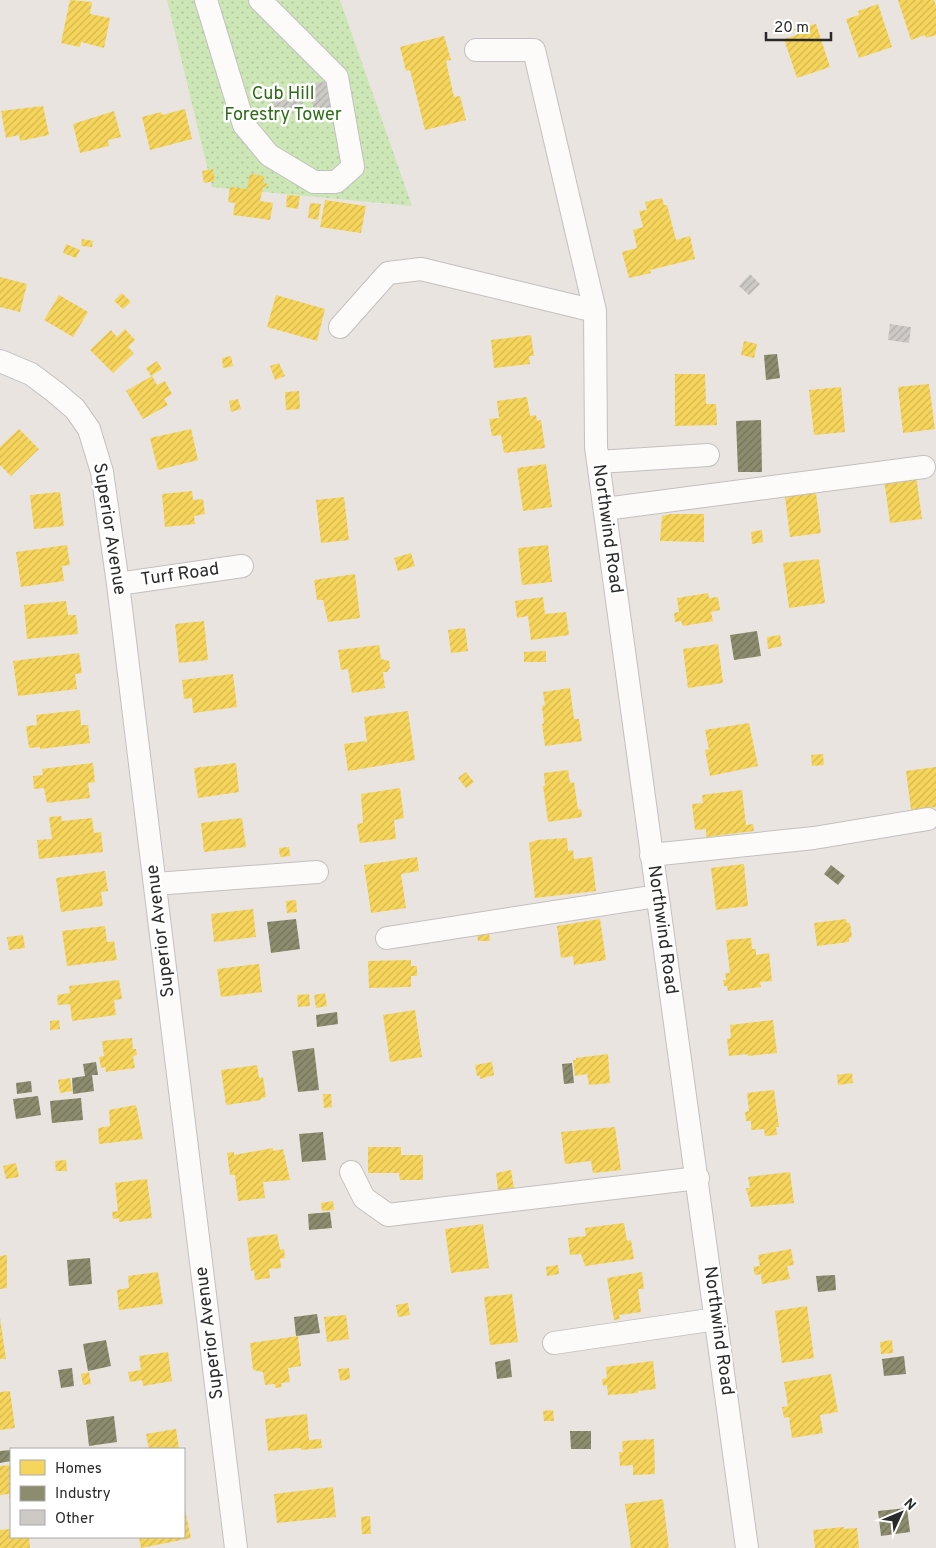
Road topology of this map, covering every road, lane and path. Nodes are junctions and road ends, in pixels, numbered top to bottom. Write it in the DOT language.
graph roads {
  1 [pos="206,0"];
  2 [pos="260,0"];
  3 [pos="476,50"];
  4 [pos="596,311"];
  5 [pos="340,327"];
  6 [pos="0,361"];
  7 [pos="708,455"];
  8 [pos="598,462"];
  9 [pos="924,467"];
  10 [pos="605,509"];
  11 [pos="242,566"];
  12 [pos="118,584"];
  13 [pos="928,819"];
  14 [pos="651,855"];
  15 [pos="317,872"];
  16 [pos="155,884"];
  17 [pos="657,896"];
  18 [pos="387,938"];
  19 [pos="350,1172"];
  20 [pos="698,1178"];
  21 [pos="716,1319"];
  22 [pos="554,1343"];
  23 [pos="236,1548"];
  24 [pos="746,1548"];
  1 -- 2 [label="street"];
  3 -- 4 [label="street, Northwind Road"];
  4 -- 5 [label="street"];
  4 -- 8 [label="street, Northwind Road"];
  6 -- 12 [label="street, Superior Avenue"];
  7 -- 8 [label="street"];
  8 -- 10 [label="street, Northwind Road"];
  9 -- 10 [label="street"];
  10 -- 14 [label="street, Northwind Road"];
  11 -- 12 [label="street, Turf Road"];
  12 -- 16 [label="street, Superior Avenue"];
  13 -- 14 [label="street"];
  14 -- 17 [label="street, Northwind Road"];
  15 -- 16 [label="street"];
  16 -- 23 [label="street, Superior Avenue"];
  17 -- 18 [label="street"];
  17 -- 20 [label="street, Northwind Road"];
  19 -- 20 [label="street"];
  20 -- 21 [label="street, Northwind Road"];
  21 -- 22 [label="street"];
  21 -- 24 [label="street, Northwind Road"];
}
